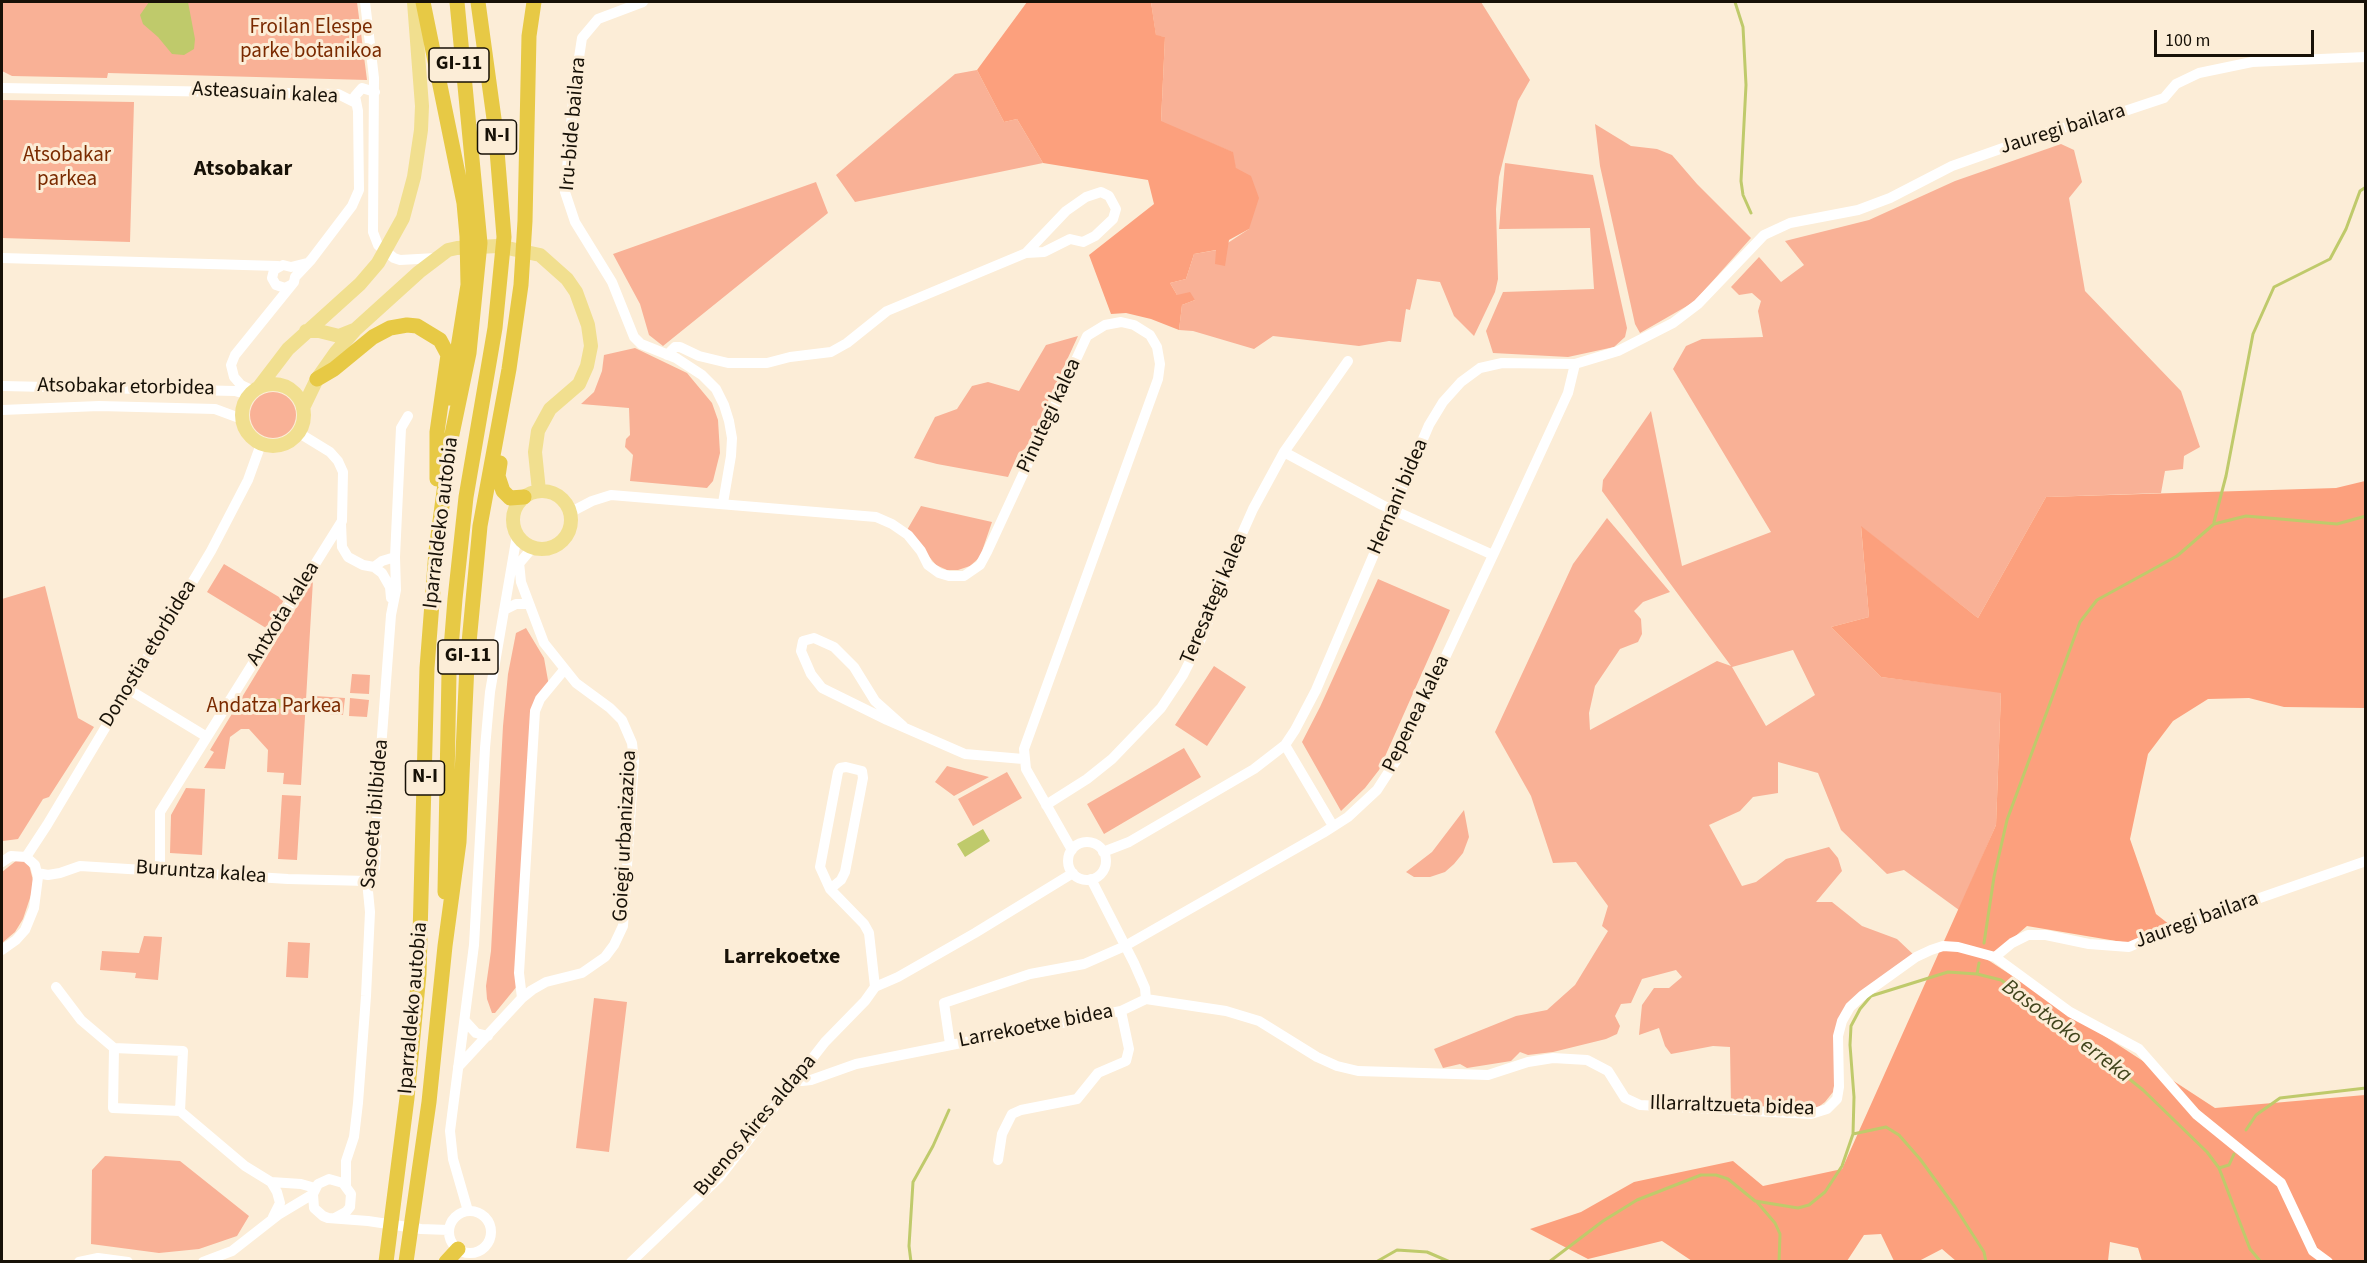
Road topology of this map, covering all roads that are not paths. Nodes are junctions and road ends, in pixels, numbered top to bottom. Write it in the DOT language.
graph roads {
  1 [pos="365,2"];
  2 [pos="414,2"];
  3 [pos="423,2"];
  4 [pos="447,2"];
  5 [pos="457,2"];
  6 [pos="478,2"];
  7 [pos="534,2"];
  8 [pos="644,2"];
  9 [pos="2366,57"];
  10 [pos="2,88"];
  11 [pos="375,92"];
  12 [pos="356,103"];
  13 [pos="470,128"];
  14 [pos="373,188"];
  15 [pos="359,190"];
  16 [pos="471,201"];
  17 [pos="1764,235"];
  18 [pos="1026,253"];
  19 [pos="2,258"];
  20 [pos="436,258"];
  21 [pos="278,266"];
  22 [pos="292,277"];
  23 [pos="472,285"];
  24 [pos="356,329"];
  25 [pos="306,331"];
  26 [pos="667,355"];
  27 [pos="1348,361"];
  28 [pos="1575,364"];
  29 [pos="509,369"];
  30 [pos="317,379"];
  31 [pos="2,386"];
  32 [pos="254,391"];
  33 [pos="303,408"];
  34 [pos="2,410"];
  35 [pos="408,416"];
  36 [pos="242,419"];
  37 [pos="299,433"];
  38 [pos="261,444"];
  39 [pos="1284,452"];
  40 [pos="437,474"];
  41 [pos="539,491"];
  42 [pos="524,497"];
  43 [pos="723,503"];
  44 [pos="1394,510"];
  45 [pos="571,512"];
  46 [pos="342,521"];
  47 [pos="517,535"];
  48 [pos="533,548"];
  49 [pos="1493,555"];
  50 [pos="395,558"];
  51 [pos="519,562"];
  52 [pos="374,567"];
  53 [pos="432,598"];
  54 [pos="528,604"];
  55 [pos="392,610"];
  56 [pos="504,610"];
  57 [pos="564,670"];
  58 [pos="864,685"];
  59 [pos="128,689"];
  60 [pos="850,701"];
  61 [pos="903,726"];
  62 [pos="207,737"];
  63 [pos="1285,745"];
  64 [pos="1023,759"];
  65 [pos="1046,805"];
  66 [pos="1334,826"];
  67 [pos="1072,850"];
  68 [pos="1103,852"];
  69 [pos="26,857"];
  70 [pos="2366,861"];
  71 [pos="2,862"];
  72 [pos="160,869"];
  73 [pos="37,873"];
  74 [pos="1073,873"];
  75 [pos="1090,879"];
  76 [pos="367,881"];
  77 [pos="830,889"];
  78 [pos="445,946"];
  79 [pos="1125,946"];
  80 [pos="2,950"];
  81 [pos="1995,957"];
  82 [pos="56,987"];
  83 [pos="875,987"];
  84 [pos="522,998"];
  85 [pos="1146,999"];
  86 [pos="1121,1011"];
  87 [pos="465,1022"];
  88 [pos="488,1036"];
  89 [pos="950,1044"];
  90 [pos="114,1048"];
  91 [pos="457,1068"];
  92 [pos="796,1078"];
  93 [pos="180,1111"];
  94 [pos="998,1160"];
  95 [pos="346,1161"];
  96 [pos="326,1180"];
  97 [pos="271,1182"];
  98 [pos="346,1185"];
  99 [pos="314,1191"];
  100 [pos="351,1199"];
  101 [pos="292,1206"];
  102 [pos="314,1208"];
  103 [pos="468,1211"];
  104 [pos="334,1218"];
  105 [pos="270,1221"];
  106 [pos="368,1221"];
  107 [pos="449,1230"];
  108 [pos="467,1255"];
  109 [pos="79,1262"];
  110 [pos="128,1262"];
  111 [pos="203,1262"];
  112 [pos="386,1262"];
  113 [pos="406,1262"];
  114 [pos="446,1262"];
  115 [pos="631,1262"];
  116 [pos="2328,1262"];
  1 -- 11 [label="street"];
  2 -- 25 [label="main road"];
  3 -- 16 [label="highway"];
  4 -- 13 [label="highway, GI-11"];
  5 -- 13 [label="highway, N-I"];
  6 -- 78 [label="highway, N-I"];
  7 -- 29 [label="highway, GI-11"];
  8 -- 26 [label="street, Iru-bide bailara"];
  9 -- 17 [label="street, Jauregi bailara"];
  10 -- 12 [label="street, Asteasuain kalea"];
  11 -- 12 [label="street"];
  11 -- 14 [label="street"];
  12 -- 15 [label="street, Asteasuain kalea"];
  13 -- 16 [label="highway, N-I"];
  14 -- 15 [label="street"];
  14 -- 20 [label="street"];
  15 -- 22 [label="street"];
  16 -- 23 [label="highway"];
  17 -- 28 [label="street, Hernani bidea"];
  18 -- 18 [label="street, Iru-bide bailara"];
  18 -- 26 [label="street, Iru-bide bailara"];
  19 -- 21 [label="street"];
  20 -- 24 [label="main road"];
  20 -- 41 [label="main road"];
  21 -- 22 [label="street"];
  21 -- 22 [label="street"];
  22 -- 32 [label="street"];
  23 -- 40 [label="highway"];
  23 -- 53 [label="highway, Iparraldeko autobia / N-I"];
  24 -- 25 [label="main road"];
  24 -- 30 [label="main road"];
  25 -- 32 [label="main road"];
  26 -- 43 [label="street, Iru-bide bailara"];
  27 -- 39 [label="street, Teresategi kalea"];
  28 -- 44 [label="street, Hernani bidea"];
  28 -- 49 [label="street, Pepenea kalea"];
  29 -- 42 [label="highway"];
  29 -- 78 [label="highway, GI-11"];
  30 -- 33 [label="main road"];
  30 -- 40 [label="highway"];
  31 -- 32 [label="street, Atsobakar etorbidea"];
  32 -- 33 [label="main road"];
  32 -- 36 [label="main road"];
  33 -- 37 [label="main road"];
  34 -- 36 [label="street, Atsobakar etorbidea"];
  35 -- 50 [label="street, Sasoeta ibilbidea"];
  36 -- 38 [label="main road"];
  37 -- 38 [label="main road"];
  37 -- 46 [label="street"];
  38 -- 59 [label="street, Donostia etorbidea"];
  39 -- 44 [label="street"];
  39 -- 65 [label="street, Teresategi kalea"];
  40 -- 53 [label="highway"];
  41 -- 42 [label="main road"];
  41 -- 45 [label="main road"];
  42 -- 47 [label="main road"];
  43 -- 45 [label="street, Pinutegi kalea"];
  43 -- 64 [label="street, Pinutegi kalea"];
  44 -- 49 [label="street"];
  44 -- 63 [label="street, Hernani bidea"];
  45 -- 48 [label="main road"];
  46 -- 52 [label="street"];
  46 -- 62 [label="street, Antxota kalea"];
  47 -- 48 [label="main road"];
  47 -- 56 [label="street"];
  48 -- 51 [label="street"];
  49 -- 66 [label="street, Pepenea kalea"];
  50 -- 52 [label="street"];
  50 -- 55 [label="street, Sasoeta ibilbidea"];
  51 -- 54 [label="street, Goiegi urbanizazioa"];
  51 -- 56 [label="street"];
  52 -- 55 [label="street, Sasoeta ibilbidea"];
  53 -- 112 [label="highway, Iparraldeko autobia / N-I"];
  54 -- 56 [label="street"];
  54 -- 57 [label="street, Goiegi urbanizazioa"];
  55 -- 76 [label="street, Sasoeta ibilbidea"];
  56 -- 87 [label="street"];
  57 -- 84 [label="street"];
  57 -- 84 [label="street, Goiegi urbanizazioa"];
  58 -- 60 [label="street"];
  58 -- 60 [label="street"];
  58 -- 61 [label="street"];
  59 -- 62 [label="street"];
  59 -- 69 [label="street, Donostia etorbidea"];
  60 -- 61 [label="street"];
  61 -- 64 [label="street"];
  62 -- 72 [label="street, Antxota kalea"];
  63 -- 66 [label="street"];
  63 -- 68 [label="street, Hernani bidea"];
  64 -- 65 [label="street"];
  65 -- 67 [label="street"];
  66 -- 79 [label="street, Pepenea kalea"];
  67 -- 68 [label="street"];
  67 -- 74 [label="street"];
  68 -- 75 [label="street"];
  69 -- 71 [label="street"];
  69 -- 73 [label="street"];
  70 -- 81 [label="street, Jauregi bailara"];
  72 -- 73 [label="street, Buruntza kalea"];
  72 -- 76 [label="street, Buruntza kalea"];
  73 -- 80 [label="street"];
  74 -- 75 [label="street"];
  74 -- 83 [label="street, Buenos Aires aldapa"];
  75 -- 79 [label="street"];
  76 -- 95 [label="street, Sasoeta ibilbidea"];
  77 -- 77 [label="street"];
  77 -- 83 [label="street"];
  78 -- 113 [label="highway, Iparraldeko autobia / N-I"];
  79 -- 85 [label="street"];
  79 -- 89 [label="street, Pepenea kalea"];
  81 -- 85 [label="street, Illarraltzueta bidea"];
  81 -- 116 [label="street"];
  82 -- 90 [label="street"];
  83 -- 92 [label="street, Buenos Aires aldapa"];
  84 -- 88 [label="street, Goiegi urbanizazioa"];
  85 -- 86 [label="street, Larrekoetxe bidea"];
  86 -- 89 [label="street, Larrekoetxe bidea"];
  86 -- 94 [label="street"];
  87 -- 88 [label="street"];
  87 -- 91 [label="street"];
  88 -- 91 [label="street, Goiegi urbanizazioa"];
  89 -- 92 [label="street, Larrekoetxe bidea"];
  90 -- 93 [label="street"];
  90 -- 93 [label="street"];
  91 -- 103 [label="street"];
  92 -- 115 [label="street, Buenos Aires aldapa"];
  93 -- 97 [label="street"];
  95 -- 96 [label="street"];
  95 -- 98 [label="street, Sasoeta ibilbidea"];
  96 -- 98 [label="street"];
  96 -- 99 [label="street"];
  97 -- 99 [label="street"];
  97 -- 105 [label="street"];
  98 -- 100 [label="street"];
  99 -- 101 [label="street"];
  99 -- 102 [label="street"];
  100 -- 104 [label="street"];
  100 -- 106 [label="street"];
  101 -- 102 [label="street"];
  101 -- 105 [label="street"];
  102 -- 104 [label="street"];
  103 -- 107 [label="street"];
  103 -- 108 [label="street"];
  104 -- 106 [label="street"];
  105 -- 111 [label="street"];
  106 -- 107 [label="street"];
  107 -- 108 [label="street"];
  108 -- 114 [label="highway"];
  109 -- 110 [label="street"];
}
